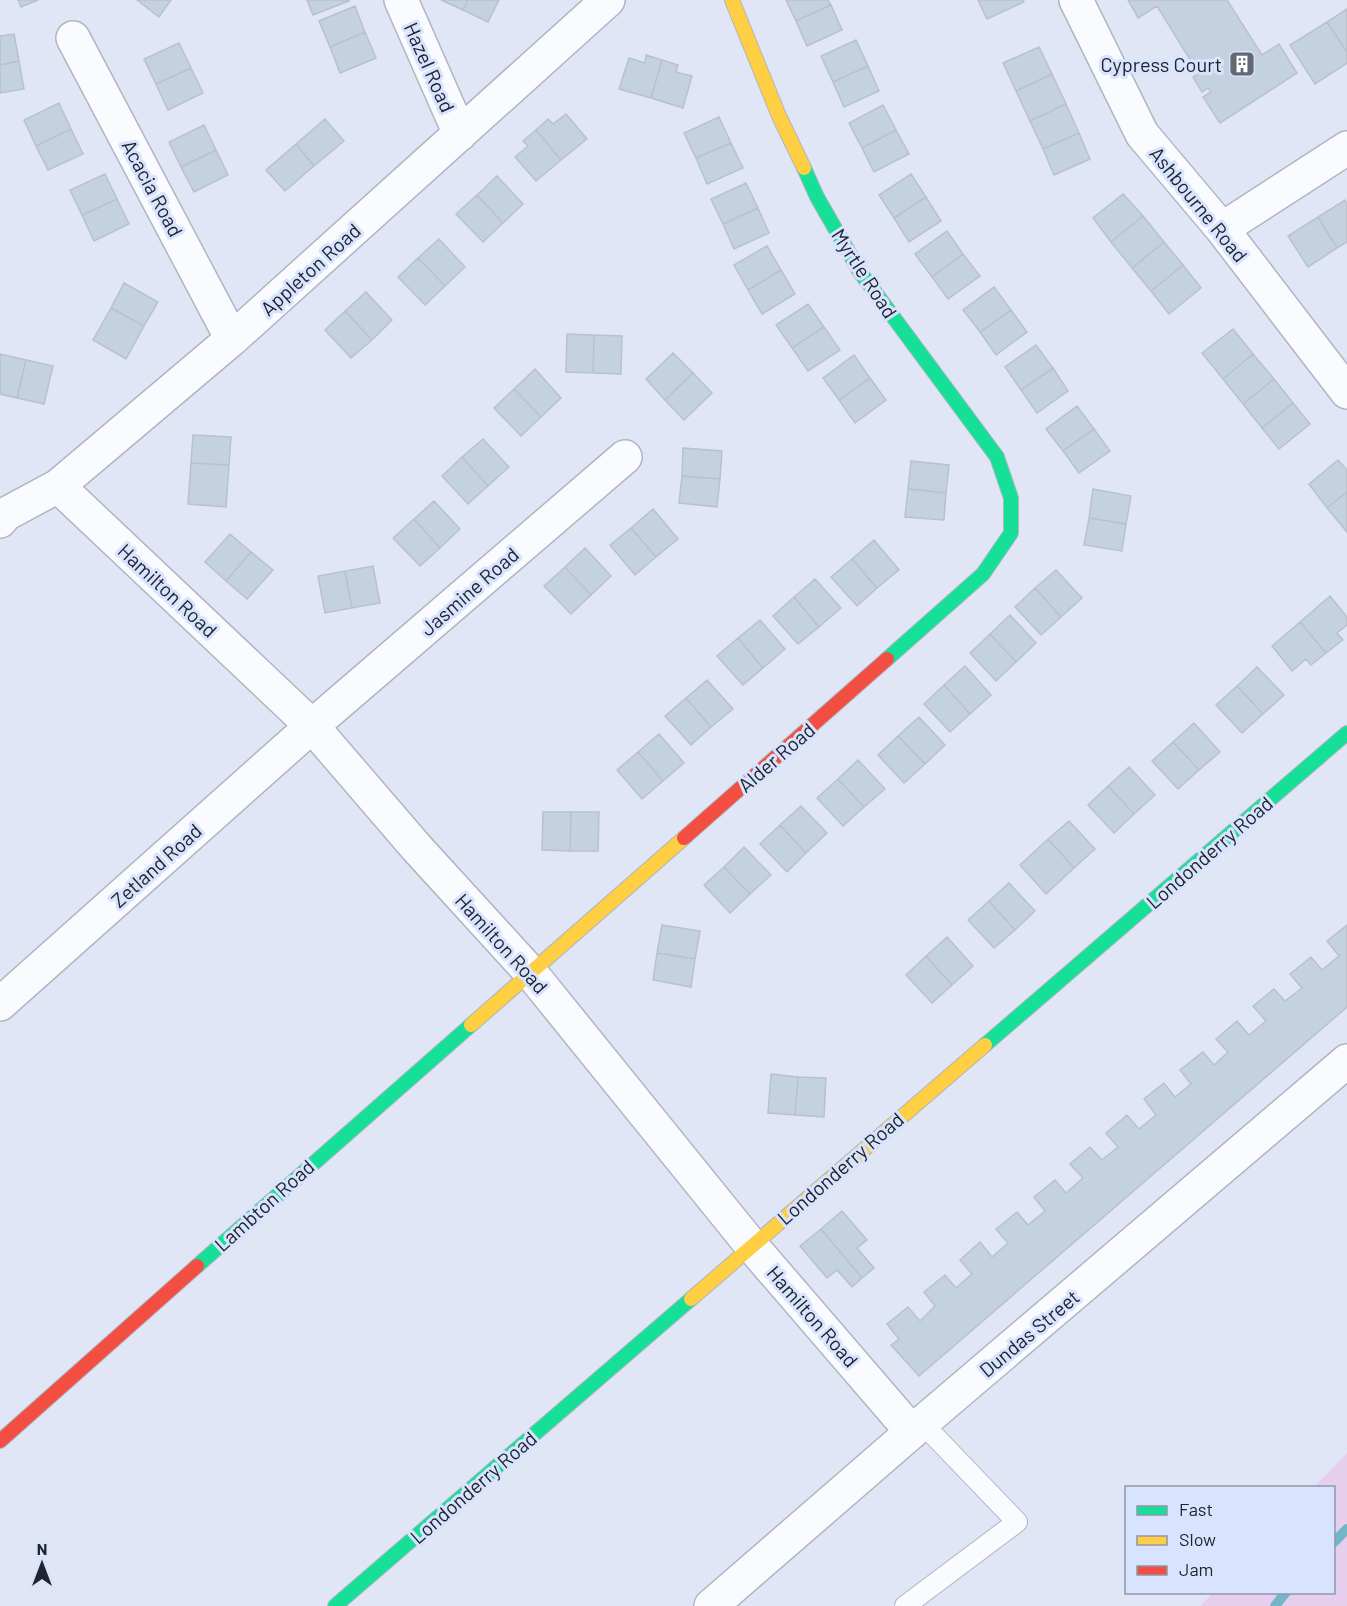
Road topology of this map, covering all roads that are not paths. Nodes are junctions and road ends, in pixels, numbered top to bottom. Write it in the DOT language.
graph roads {
  1 [pos="401,0"];
  2 [pos="608,0"];
  3 [pos="732,0"];
  4 [pos="1076,0"];
  5 [pos="73,38"];
  6 [pos="460,134"];
  7 [pos="1347,148"];
  8 [pos="1222,229"];
  9 [pos="232,339"];
  10 [pos="1347,392"];
  11 [pos="625,457"];
  12 [pos="58,486"];
  13 [pos="2,513"];
  14 [pos="1011,533"];
  15 [pos="312,726"];
  16 [pos="1347,733"];
  17 [pos="531,973"];
  18 [pos="0,1004"];
  19 [pos="1347,1061"];
  20 [pos="751,1245"];
  21 [pos="917,1428"];
  22 [pos="0,1441"];
  23 [pos="335,1606"];
  24 [pos="711,1606"];
  25 [pos="905,1606"];
  1 -- 6 [label="street, Hazel Road"];
  2 -- 6 [label="street, Appleton Road"];
  3 -- 14 [label="street, Myrtle Road"];
  4 -- 8 [label="street, Ashbourne Road"];
  5 -- 9 [label="street, Acacia Road"];
  6 -- 9 [label="street, Appleton Road"];
  7 -- 8 [label="street"];
  8 -- 10 [label="street, Ashbourne Road"];
  9 -- 12 [label="street, Appleton Road"];
  11 -- 15 [label="street, Jasmine Road"];
  12 -- 13 [label="street, Appleton Road"];
  12 -- 15 [label="street, Hamilton Road"];
  14 -- 17 [label="street, Alder Road"];
  15 -- 17 [label="street, Hamilton Road"];
  15 -- 18 [label="street, Zetland Road"];
  16 -- 20 [label="street, Londonderry Road"];
  17 -- 20 [label="street, Hamilton Road"];
  17 -- 22 [label="street, Lambton Road"];
  19 -- 21 [label="street, Dundas Street"];
  20 -- 21 [label="street, Hamilton Road"];
  20 -- 23 [label="street, Londonderry Road"];
  21 -- 24 [label="street, Dundas Street"];
  21 -- 25 [label="lane"];
}
